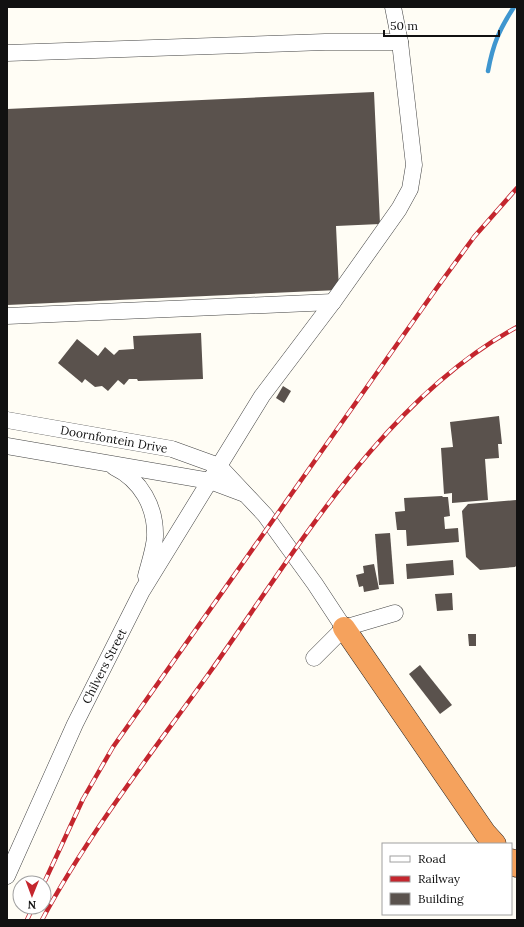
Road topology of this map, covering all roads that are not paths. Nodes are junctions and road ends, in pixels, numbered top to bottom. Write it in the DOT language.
graph roads {
  1 [pos="393,7"];
  2 [pos="400,42"];
  3 [pos="7,53"];
  4 [pos="333,302"];
  5 [pos="7,316"];
  6 [pos="7,420"];
  7 [pos="7,446"];
  8 [pos="104,463"];
  9 [pos="219,466"];
  10 [pos="210,481"];
  11 [pos="249,496"];
  12 [pos="142,591"];
  13 [pos="395,613"];
  14 [pos="344,628"];
  15 [pos="314,658"];
  16 [pos="494,843"];
  17 [pos="7,876"];
  1 -- 2 [label="street, Chilvers Street"];
  2 -- 3 [label="street"];
  2 -- 4 [label="street, Chilvers Street"];
  4 -- 5 [label="street"];
  4 -- 9 [label="street, Chilvers Street"];
  6 -- 9 [label="street, Doornfontein Drive"];
  7 -- 8 [label="street, Doornfontein Drive"];
  8 -- 10 [label="street, Doornfontein Drive"];
  8 -- 12 [label="street"];
  9 -- 10 [label="street, Chilvers Street"];
  9 -- 11 [label="street"];
  10 -- 11 [label="street, Doornfontein Drive"];
  10 -- 12 [label="street, Chilvers Street"];
  11 -- 14 [label="street"];
  12 -- 17 [label="street, Chilvers Street"];
  13 -- 14 [label="street"];
  14 -- 15 [label="street"];
  14 -- 16 [label="highway"];
}
